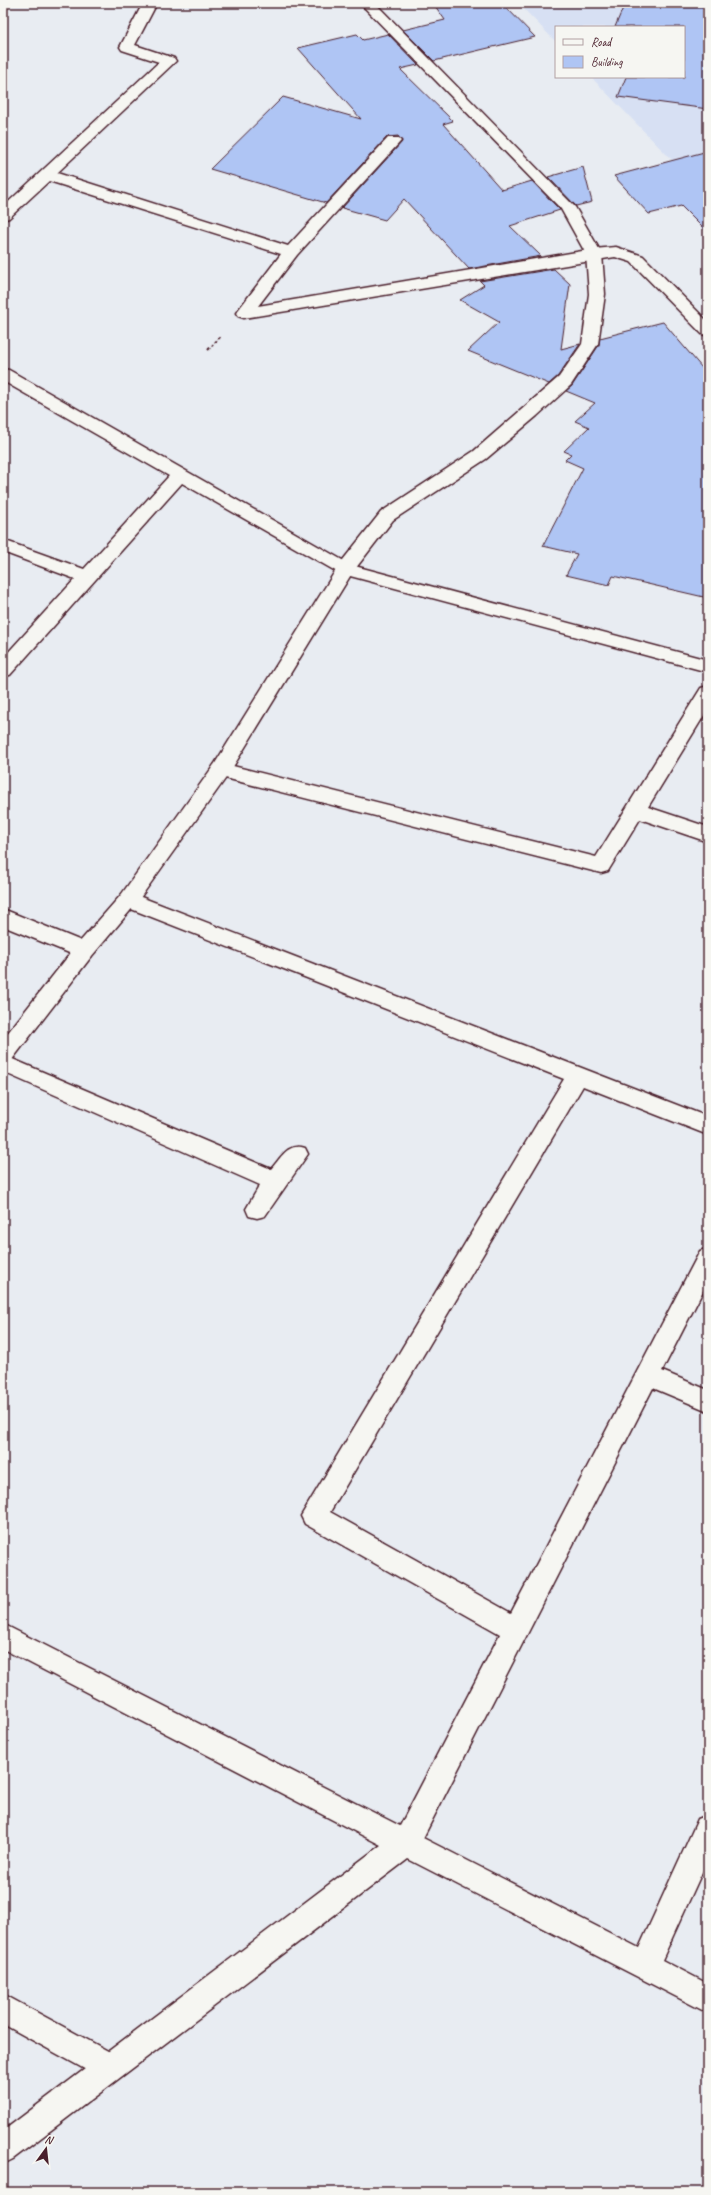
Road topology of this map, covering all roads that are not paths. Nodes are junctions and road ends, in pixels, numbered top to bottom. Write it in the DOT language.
graph roads {
  1 [pos="150,3"];
  2 [pos="367,3"];
  3 [pos="393,141"];
  4 [pos="46,175"];
  5 [pos="3,215"];
  6 [pos="291,252"];
  7 [pos="594,254"];
  8 [pos="708,331"];
  9 [pos="3,374"];
  10 [pos="179,476"];
  11 [pos="3,546"];
  12 [pos="345,569"];
  13 [pos="87,578"];
  14 [pos="708,666"];
  15 [pos="3,670"];
  16 [pos="708,693"];
  17 [pos="221,770"];
  18 [pos="636,810"];
  19 [pos="708,835"];
  20 [pos="128,900"];
  21 [pos="3,917"];
  22 [pos="84,951"];
  23 [pos="3,1055"];
  24 [pos="3,1063"];
  25 [pos="578,1075"];
  26 [pos="708,1126"];
  27 [pos="297,1154"];
  28 [pos="275,1181"];
  29 [pos="257,1209"];
  30 [pos="708,1258"];
  31 [pos="647,1375"];
  32 [pos="708,1401"];
  33 [pos="517,1630"];
  34 [pos="3,1636"];
  35 [pos="708,1828"];
  36 [pos="406,1843"];
  37 [pos="646,1967"];
  38 [pos="708,1999"];
  39 [pos="3,2008"];
  40 [pos="109,2067"];
  41 [pos="3,2149"];
  1 -- 4 [label="street"];
  2 -- 7 [label="street"];
  3 -- 6 [label="street"];
  4 -- 5 [label="street"];
  4 -- 6 [label="street"];
  6 -- 7 [label="street"];
  7 -- 8 [label="street"];
  7 -- 12 [label="street"];
  9 -- 10 [label="street"];
  10 -- 12 [label="street"];
  10 -- 13 [label="street"];
  11 -- 13 [label="street"];
  12 -- 14 [label="street"];
  12 -- 17 [label="street"];
  13 -- 15 [label="street"];
  16 -- 18 [label="street"];
  17 -- 18 [label="street"];
  17 -- 20 [label="street"];
  18 -- 19 [label="street"];
  20 -- 22 [label="street"];
  20 -- 25 [label="street"];
  21 -- 22 [label="street"];
  22 -- 23 [label="street"];
  24 -- 28 [label="street"];
  25 -- 26 [label="street"];
  25 -- 33 [label="street"];
  27 -- 28 [label="street"];
  28 -- 29 [label="street"];
  30 -- 31 [label="street"];
  31 -- 32 [label="street"];
  31 -- 33 [label="street"];
  33 -- 36 [label="street"];
  34 -- 36 [label="street"];
  35 -- 37 [label="street"];
  36 -- 37 [label="street"];
  36 -- 40 [label="street"];
  37 -- 38 [label="street"];
  39 -- 40 [label="street"];
  40 -- 41 [label="street"];
}
